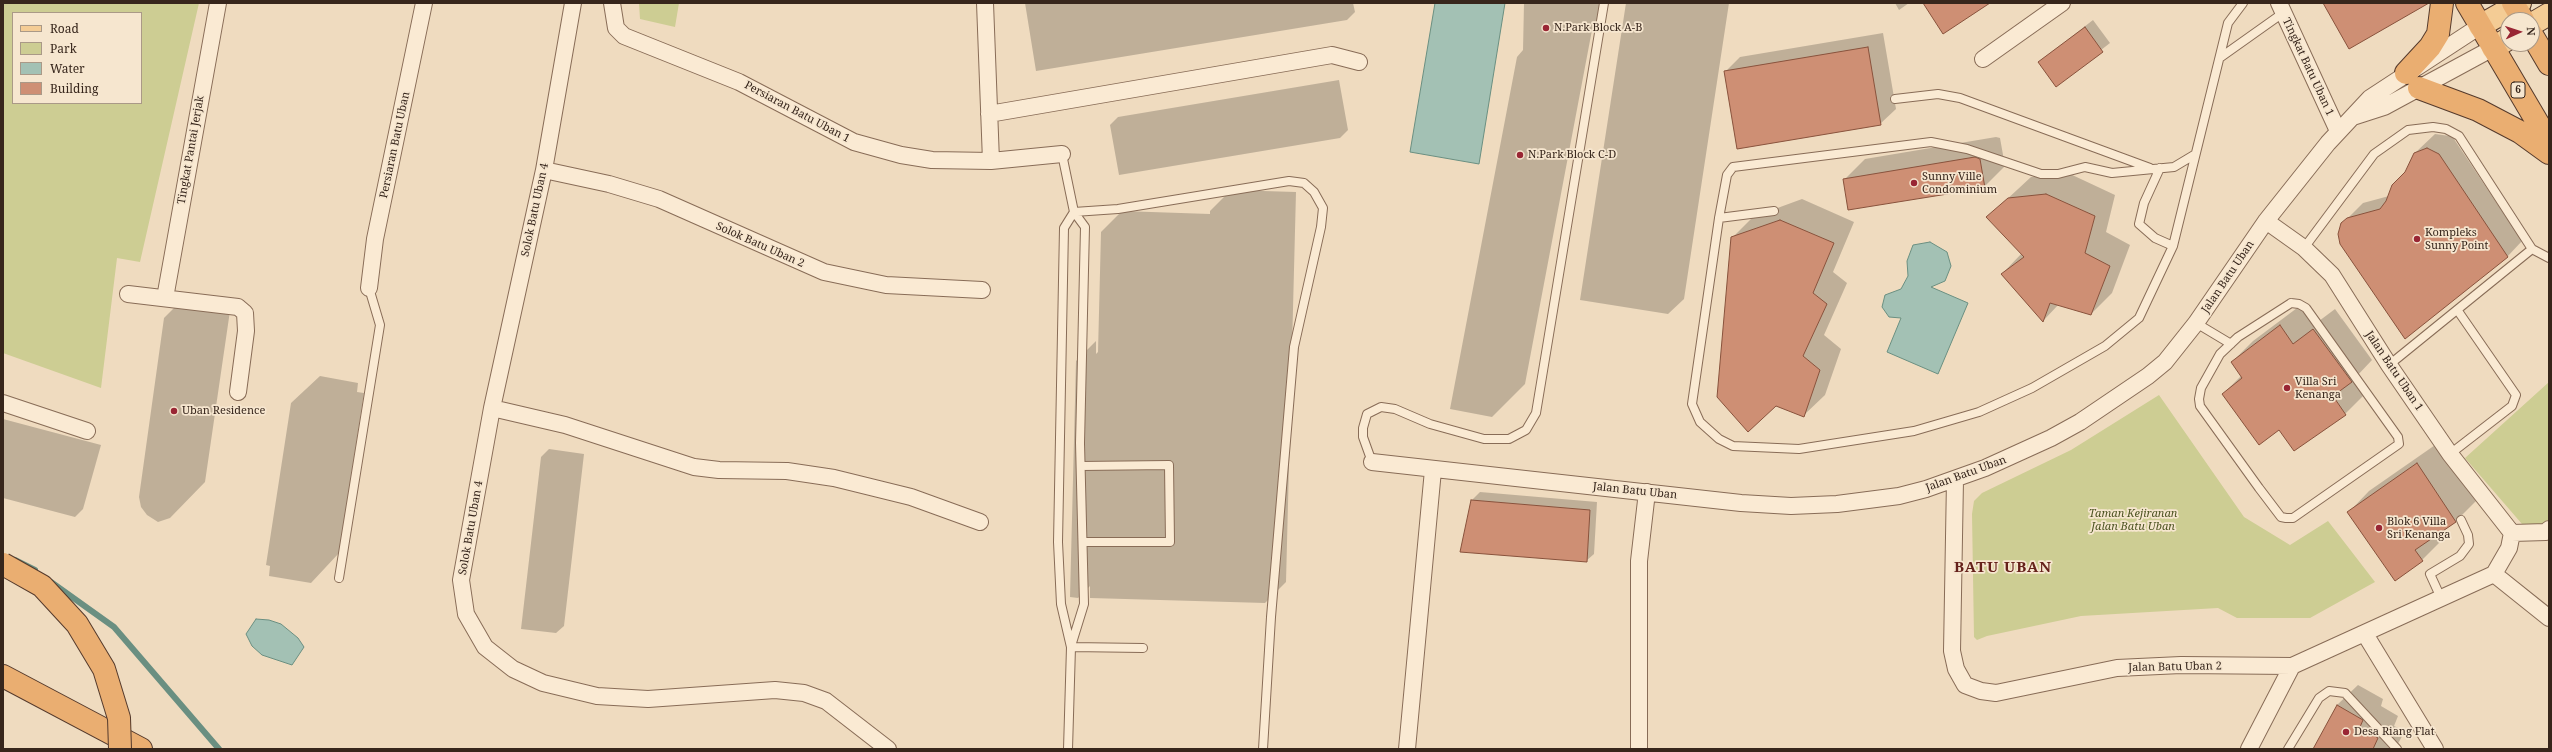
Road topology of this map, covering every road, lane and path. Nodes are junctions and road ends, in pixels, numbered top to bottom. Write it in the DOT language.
graph roads {
  1 [pos="218,3"];
  2 [pos="424,3"];
  3 [pos="573,3"];
  4 [pos="612,3"];
  5 [pos="985,3"];
  6 [pos="1604,3"];
  7 [pos="2062,3"];
  8 [pos="2243,3"];
  9 [pos="2442,3"];
  10 [pos="2467,3"];
  11 [pos="2281,8"];
  12 [pos="2518,8"];
  13 [pos="2549,14"];
  14 [pos="2540,19"];
  15 [pos="2480,26"];
  16 [pos="2500,42"];
  17 [pos="2500,43"];
  18 [pos="2540,49"];
  19 [pos="2505,52"];
  20 [pos="2221,57"];
  21 [pos="1983,59"];
  22 [pos="1359,62"];
  23 [pos="2549,64"];
  24 [pos="2412,80"];
  25 [pos="1895,99"];
  26 [pos="989,114"];
  27 [pos="2338,131"];
  28 [pos="2549,142"];
  29 [pos="2549,153"];
  30 [pos="1062,154"];
  31 [pos="2194,154"];
  32 [pos="991,161"];
  33 [pos="2156,168"];
  34 [pos="544,170"];
  35 [pos="1774,211"];
  36 [pos="1074,212"];
  37 [pos="1719,218"];
  38 [pos="2266,221"];
  39 [pos="2173,246"];
  40 [pos="2304,248"];
  41 [pos="2532,249"];
  42 [pos="2549,258"];
  43 [pos="369,288"];
  44 [pos="982,290"];
  45 [pos="128,294"];
  46 [pos="165,298"];
  47 [pos="2458,311"];
  48 [pos="2196,323"];
  49 [pos="2231,344"];
  50 [pos="2389,365"];
  51 [pos="238,392"];
  52 [pos="3,403"];
  53 [pos="492,408"];
  54 [pos="87,431"];
  55 [pos="2450,454"];
  56 [pos="1372,462"];
  57 [pos="1081,466"];
  58 [pos="1432,470"];
  59 [pos="1955,480"];
  60 [pos="1647,492"];
  61 [pos="2461,520"];
  62 [pos="980,522"];
  63 [pos="2549,529"];
  64 [pos="2512,533"];
  65 [pos="1082,542"];
  66 [pos="3,564"];
  67 [pos="2494,574"];
  68 [pos="339,578"];
  69 [pos="2441,598"];
  70 [pos="2549,618"];
  71 [pos="2365,634"];
  72 [pos="1071,647"];
  73 [pos="1143,648"];
  74 [pos="2292,666"];
  75 [pos="3,676"];
  76 [pos="120,749"];
  77 [pos="141,749"];
  78 [pos="888,749"];
  79 [pos="1068,749"];
  80 [pos="1263,749"];
  81 [pos="1407,749"];
  82 [pos="1639,749"];
  83 [pos="2249,749"];
  84 [pos="2288,749"];
  85 [pos="2397,749"];
  86 [pos="2435,749"];
  1 -- 46 [label="street, Tingkat Pantai Jerjak"];
  2 -- 43 [label="street, Persiaran Batu Uban"];
  3 -- 34 [label="street, Solok Batu Uban 4"];
  4 -- 32 [label="street, Persiaran Batu Uban 1"];
  5 -- 26 [label="street"];
  6 -- 56 [label="lane"];
  7 -- 21 [label="street"];
  8 -- 20 [label="lane"];
  9 -- 24 [label="highway"];
  10 -- 15 [label="highway, 6"];
  11 -- 20 [label="lane"];
  11 -- 27 [label="street, Tingkat Batu Uban 1"];
  12 -- 15 [label="main road"];
  13 -- 14 [label="main road"];
  15 -- 16 [label="highway, 6"];
  15 -- 24 [label="street, Jalan Batu Uban"];
  17 -- 24 [label="street, Jalan Batu Uban"];
  18 -- 23 [label="highway"];
  19 -- 28 [label="highway, 6"];
  20 -- 31 [label="lane"];
  22 -- 26 [label="street"];
  24 -- 27 [label="street, Jalan Batu Uban"];
  24 -- 29 [label="highway"];
  25 -- 33 [label="lane"];
  26 -- 32 [label="street"];
  27 -- 38 [label="street, Jalan Batu Uban"];
  30 -- 32 [label="street, Persiaran Batu Uban 1"];
  30 -- 36 [label="lane"];
  31 -- 33 [label="lane"];
  31 -- 39 [label="lane"];
  33 -- 37 [label="lane"];
  33 -- 39 [label="lane"];
  34 -- 44 [label="street, Solok Batu Uban 2"];
  34 -- 53 [label="street, Solok Batu Uban 4"];
  35 -- 37 [label="lane"];
  36 -- 57 [label="lane"];
  36 -- 72 [label="lane"];
  36 -- 80 [label="lane"];
  37 -- 39 [label="lane"];
  38 -- 40 [label="street, Jalan Batu Uban 1"];
  38 -- 48 [label="street, Jalan Batu Uban"];
  40 -- 41 [label="lane"];
  40 -- 50 [label="street, Jalan Batu Uban 1"];
  41 -- 42 [label="lane"];
  41 -- 47 [label="lane"];
  43 -- 68 [label="lane"];
  45 -- 46 [label="street"];
  46 -- 51 [label="street"];
  47 -- 50 [label="lane"];
  47 -- 55 [label="lane"];
  48 -- 49 [label="lane"];
  48 -- 59 [label="street, Jalan Batu Uban"];
  49 -- 49 [label="lane"];
  50 -- 55 [label="street, Jalan Batu Uban 1"];
  52 -- 54 [label="street"];
  53 -- 62 [label="street"];
  53 -- 78 [label="street, Solok Batu Uban 4"];
  55 -- 64 [label="street, Jalan Batu Uban 1"];
  56 -- 58 [label="street, Jalan Batu Uban"];
  57 -- 65 [label="lane"];
  57 -- 65 [label="lane"];
  58 -- 60 [label="street, Jalan Batu Uban"];
  58 -- 81 [label="street"];
  59 -- 60 [label="street, Jalan Batu Uban"];
  59 -- 74 [label="street, Jalan Batu Uban 2"];
  60 -- 82 [label="street"];
  61 -- 69 [label="lane"];
  63 -- 64 [label="street"];
  64 -- 67 [label="street"];
  65 -- 72 [label="lane"];
  66 -- 76 [label="highway, bridge"];
  67 -- 69 [label="street, Jalan Batu Uban 2"];
  67 -- 70 [label="street"];
  69 -- 71 [label="street, Jalan Batu Uban 2"];
  71 -- 74 [label="street, Jalan Batu Uban 2"];
  71 -- 86 [label="street"];
  72 -- 73 [label="lane"];
  72 -- 79 [label="lane"];
  74 -- 83 [label="street"];
  75 -- 77 [label="highway"];
  84 -- 85 [label="lane"];
}
